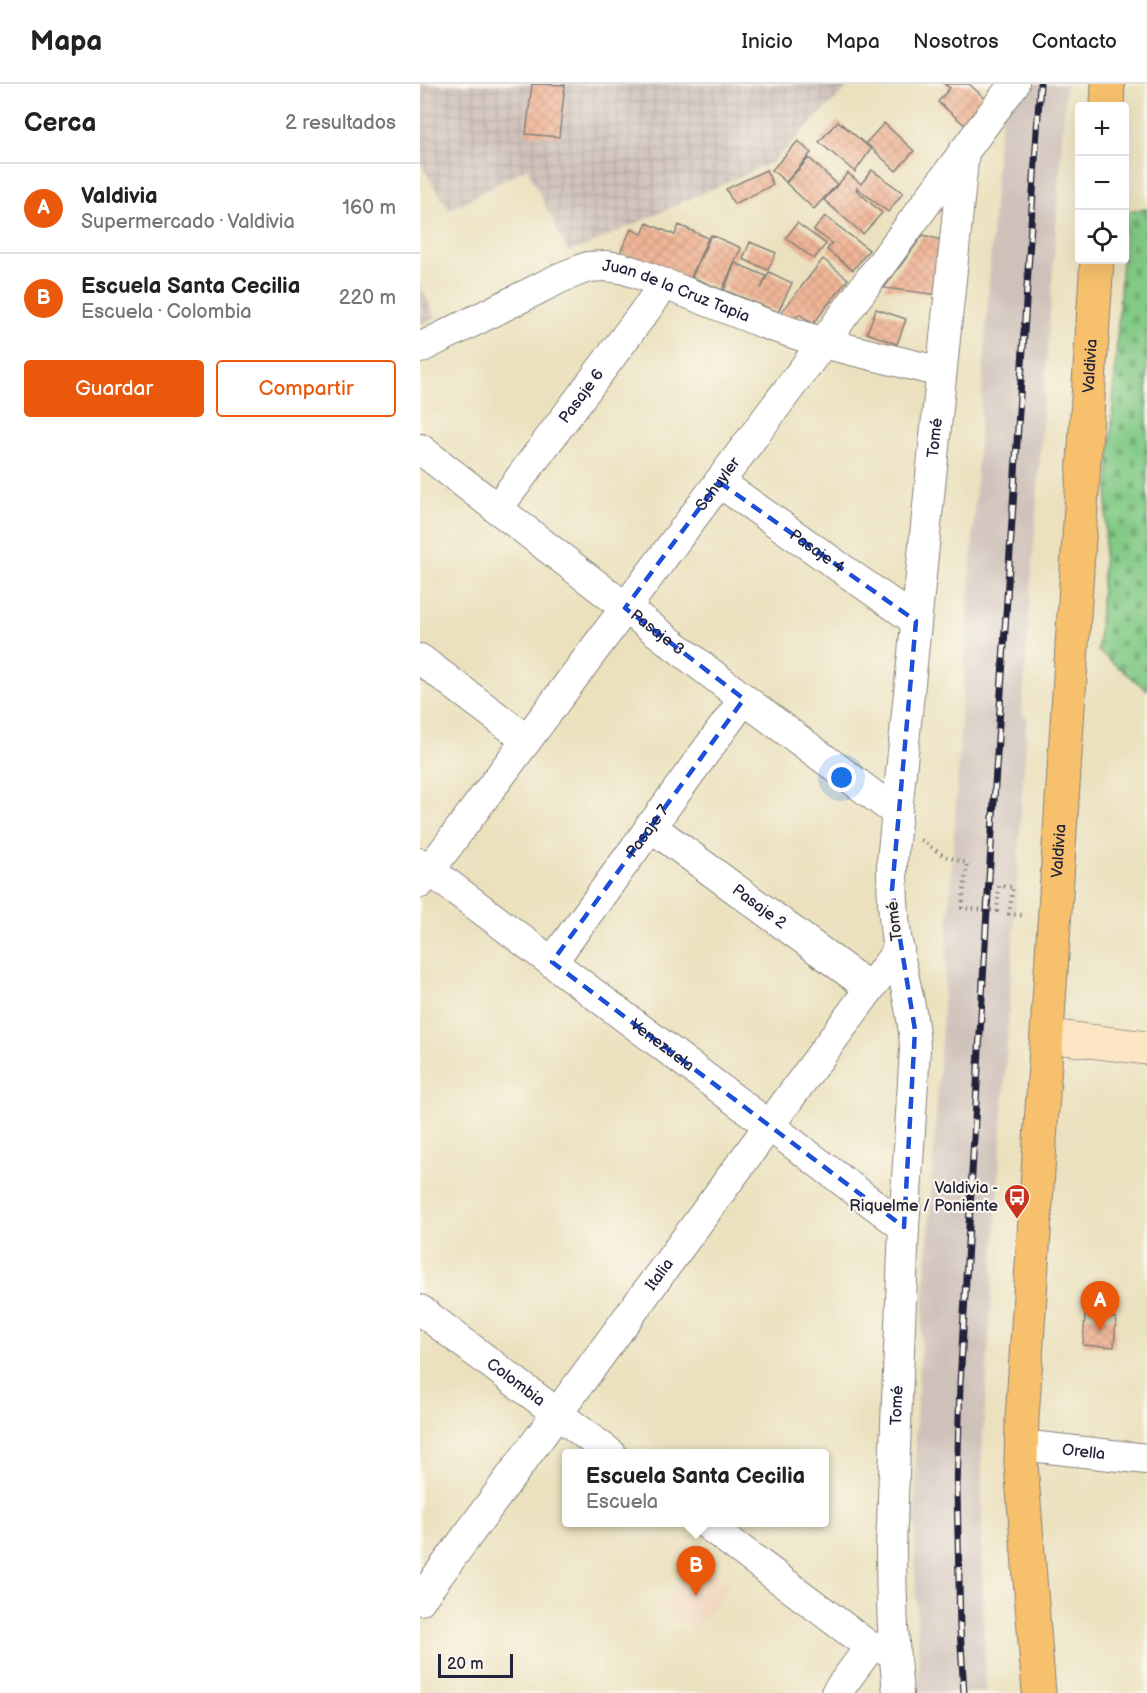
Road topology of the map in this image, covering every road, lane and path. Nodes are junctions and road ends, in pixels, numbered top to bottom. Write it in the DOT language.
graph roads {
  1 [pos="1014,84"];
  2 [pos="1108,84"];
  3 [pos="1107,102"];
  4 [pos="964,151"];
  5 [pos="1097,264"];
  6 [pos="665,284"];
  7 [pos="823,343"];
  8 [pos="420,348"];
  9 [pos="941,372"];
  10 [pos="420,449"];
  11 [pos="719,482"];
  12 [pos="497,509"];
  13 [pos="625,608"];
  14 [pos="916,621"];
  15 [pos="420,659"];
  16 [pos="744,699"];
  17 [pos="527,740"];
  18 [pos="897,813"];
  19 [pos="650,826"];
  20 [pos="423,872"];
  21 [pos="1055,921"];
  22 [pos="898,949"];
  23 [pos="552,962"];
  24 [pos="870,988"];
  25 [pos="1048,1036"];
  26 [pos="1147,1048"];
  27 [pos="769,1125"];
  28 [pos="904,1227"];
  29 [pos="420,1310"];
  30 [pos="557,1413"];
  31 [pos="1021,1445"];
  32 [pos="604,1449"];
  33 [pos="1147,1459"];
  34 [pos="711,1527"];
  35 [pos="420,1600"];
  36 [pos="882,1648"];
  37 [pos="836,1693"];
  38 [pos="898,1693"];
  39 [pos="1039,1693"];
  1 -- 4 [label="street, Schuyler"];
  2 -- 3 [label="main road"];
  4 -- 7 [label="street, Schuyler"];
  4 -- 9 [label="street, Tomé"];
  5 -- 21 [label="main road, Valdivia"];
  6 -- 7 [label="street, Juan de la Cruz Tapia"];
  6 -- 8 [label="street, Juan de la Cruz Tapia"];
  6 -- 12 [label="street, Pasaje 6"];
  7 -- 9 [label="street, Juan de la Cruz Tapia"];
  7 -- 11 [label="street, Schuyler"];
  9 -- 14 [label="street, Tomé"];
  10 -- 12 [label="street, Pasaje 3"];
  11 -- 13 [label="street, Schuyler"];
  11 -- 14 [label="street, Pasaje 4"];
  12 -- 13 [label="street, Pasaje 3"];
  13 -- 16 [label="street, Pasaje 3"];
  13 -- 17 [label="street, Schuyler"];
  14 -- 18 [label="street, Tomé"];
  15 -- 17 [label="street"];
  16 -- 18 [label="street, Pasaje 3"];
  16 -- 19 [label="street, Pasaje 7"];
  17 -- 20 [label="street, Schuyler"];
  18 -- 21 [label="path"];
  18 -- 22 [label="street, Tomé"];
  19 -- 23 [label="street, Pasaje 7"];
  19 -- 24 [label="street, Pasaje 2"];
  20 -- 23 [label="street, Venezuela"];
  21 -- 25 [label="main road, Valdivia"];
  22 -- 24 [label="street, Italia"];
  22 -- 28 [label="street, Tomé"];
  23 -- 27 [label="street, Venezuela"];
  24 -- 27 [label="street, Italia"];
  25 -- 26 [label="street"];
  25 -- 31 [label="main road, Valdivia"];
  27 -- 28 [label="street, Venezuela"];
  27 -- 30 [label="street, Italia"];
  28 -- 36 [label="street, Tomé"];
  29 -- 30 [label="street, Colombia"];
  30 -- 32 [label="street, Colombia"];
  30 -- 35 [label="street, Italia"];
  31 -- 33 [label="street, Orella"];
  31 -- 39 [label="main road, Valdivia"];
  34 -- 36 [label="street"];
  36 -- 37 [label="street"];
  36 -- 38 [label="street, Tomé"];
}
